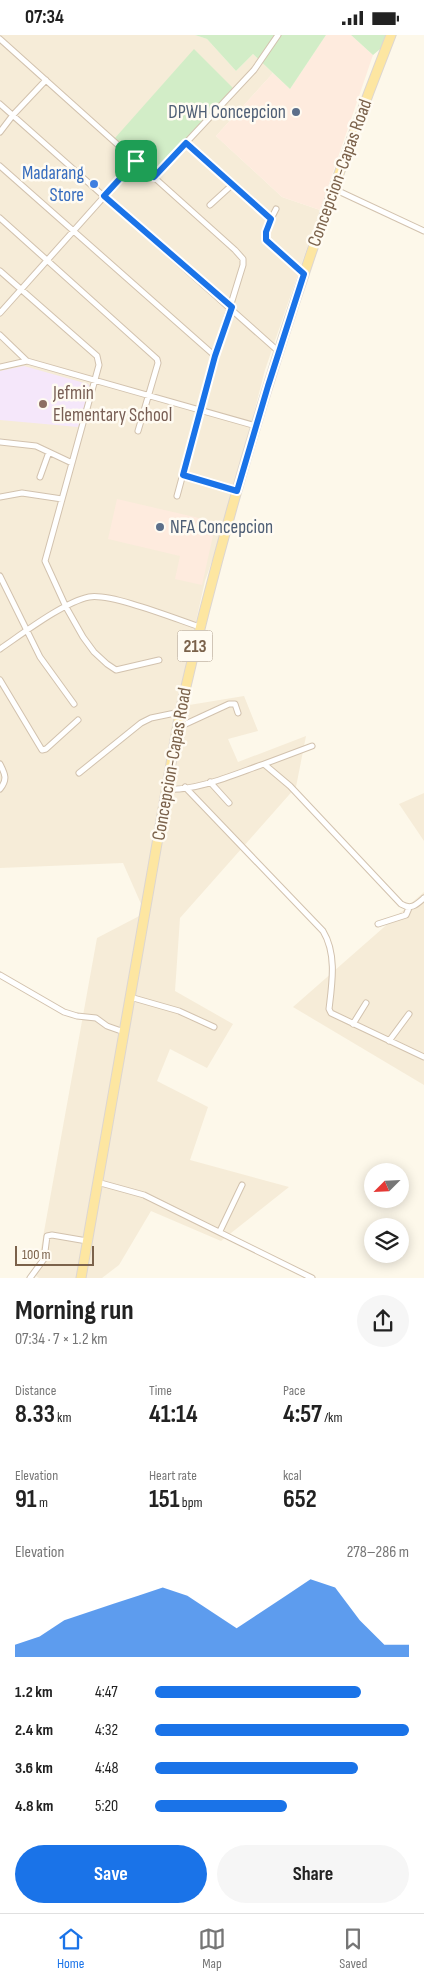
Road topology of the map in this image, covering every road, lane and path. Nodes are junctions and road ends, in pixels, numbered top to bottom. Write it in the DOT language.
graph roads {
  1 [pos="278,35"];
  2 [pos="391,35"];
  3 [pos="0,39"];
  4 [pos="46,80"];
  5 [pos="0,104"];
  6 [pos="13,115"];
  7 [pos="0,132"];
  8 [pos="186,143"];
  9 [pos="136,161"];
  10 [pos="0,167"];
  11 [pos="154,177"];
  12 [pos="232,185"];
  13 [pos="334,189"];
  14 [pos="104,196"];
  15 [pos="210,205"];
  16 [pos="276,209"];
  17 [pos="0,218"];
  18 [pos="271,219"];
  19 [pos="73,231"];
  20 [pos="424,231"];
  21 [pos="48,261"];
  22 [pos="0,271"];
  23 [pos="304,274"];
  24 [pos="21,289"];
  25 [pos="232,307"];
  26 [pos="0,313"];
  27 [pos="0,335"];
  28 [pos="278,351"];
  29 [pos="215,356"];
  30 [pos="27,361"];
  31 [pos="0,367"];
  32 [pos="94,382"];
  33 [pos="148,395"];
  34 [pos="200,411"];
  35 [pos="256,426"];
  36 [pos="138,431"];
  37 [pos="0,442"];
  38 [pos="49,452"];
  39 [pos="72,463"];
  40 [pos="183,475"];
  41 [pos="40,477"];
  42 [pos="237,491"];
  43 [pos="177,496"];
  44 [pos="0,497"];
  45 [pos="62,499"];
  46 [pos="0,576"];
  47 [pos="66,607"];
  48 [pos="200,627"];
  49 [pos="28,631"];
  50 [pos="0,649"];
  51 [pos="160,660"];
  52 [pos="0,680"];
  53 [pos="74,704"];
  54 [pos="180,712"];
  55 [pos="238,713"];
  56 [pos="78,720"];
  57 [pos="177,729"];
  58 [pos="312,746"];
  59 [pos="0,763"];
  60 [pos="264,764"];
  61 [pos="78,773"];
  62 [pos="210,782"];
  63 [pos="185,787"];
  64 [pos="0,789"];
  65 [pos="167,789"];
  66 [pos="229,803"];
  67 [pos="424,898"];
  68 [pos="409,908"];
  69 [pos="378,924"];
  70 [pos="0,975"];
  71 [pos="130,997"];
  72 [pos="366,1003"];
  73 [pos="409,1014"];
  74 [pos="353,1024"];
  75 [pos="214,1027"];
  76 [pos="124,1032"];
  77 [pos="389,1041"];
  78 [pos="424,1057"];
  79 [pos="96,1182"];
  80 [pos="242,1185"];
  81 [pos="220,1231"];
  82 [pos="87,1241"];
  83 [pos="30,1278"];
  84 [pos="81,1278"];
  85 [pos="312,1278"];
  1 -- 8 [label="street"];
  2 -- 13 [label="main road, Concepcion-Capas Road / 213"];
  3 -- 4 [label="street"];
  4 -- 6 [label="street"];
  4 -- 9 [label="street"];
  5 -- 6 [label="street"];
  6 -- 7 [label="street"];
  6 -- 14 [label="street"];
  8 -- 11 [label="street"];
  8 -- 12 [label="street"];
  9 -- 11 [label="street"];
  9 -- 14 [label="street"];
  10 -- 19 [label="street"];
  11 -- 25 [label="street"];
  12 -- 15 [label="street"];
  12 -- 18 [label="street"];
  13 -- 20 [label="street"];
  13 -- 23 [label="main road, Concepcion-Capas Road / 213"];
  14 -- 19 [label="street"];
  14 -- 25 [label="street"];
  16 -- 18 [label="street"];
  17 -- 21 [label="street"];
  18 -- 23 [label="street"];
  19 -- 21 [label="street"];
  19 -- 29 [label="street"];
  21 -- 24 [label="street"];
  21 -- 33 [label="street"];
  22 -- 24 [label="street"];
  23 -- 28 [label="main road, Concepcion-Capas Road / 213"];
  24 -- 26 [label="street"];
  24 -- 32 [label="street"];
  25 -- 28 [label="street"];
  25 -- 29 [label="street"];
  27 -- 30 [label="street"];
  28 -- 35 [label="main road, Concepcion-Capas Road / 213"];
  29 -- 34 [label="street"];
  30 -- 31 [label="street"];
  30 -- 32 [label="street"];
  32 -- 33 [label="street"];
  32 -- 39 [label="street"];
  33 -- 34 [label="street"];
  33 -- 36 [label="street"];
  34 -- 35 [label="street"];
  34 -- 40 [label="street"];
  35 -- 42 [label="main road, Concepcion-Capas Road / 213"];
  37 -- 38 [label="street"];
  38 -- 39 [label="street"];
  38 -- 41 [label="street"];
  39 -- 45 [label="street"];
  40 -- 42 [label="street"];
  40 -- 43 [label="street"];
  42 -- 48 [label="main road, Concepcion-Capas Road / 213"];
  44 -- 45 [label="street"];
  45 -- 47 [label="street"];
  46 -- 49 [label="street"];
  47 -- 48 [label="street"];
  47 -- 49 [label="street"];
  47 -- 51 [label="street"];
  48 -- 54 [label="main road, Concepcion-Capas Road / 213"];
  49 -- 50 [label="street"];
  49 -- 53 [label="street"];
  52 -- 56 [label="street"];
  54 -- 57 [label="main road, Concepcion-Capas Road / 213"];
  54 -- 61 [label="street"];
  55 -- 57 [label="street"];
  57 -- 65 [label="main road, Concepcion-Capas Road / 213"];
  58 -- 60 [label="street"];
  59 -- 64 [label="street"];
  60 -- 62 [label="street"];
  60 -- 68 [label="street"];
  62 -- 63 [label="street"];
  62 -- 66 [label="street"];
  63 -- 65 [label="street"];
  63 -- 74 [label="street"];
  65 -- 71 [label="main road, Concepcion-Capas Road / 213"];
  67 -- 68 [label="street"];
  68 -- 69 [label="street"];
  70 -- 76 [label="street"];
  71 -- 75 [label="street"];
  71 -- 76 [label="main road, Concepcion-Capas Road / 213"];
  72 -- 74 [label="street"];
  73 -- 77 [label="street"];
  74 -- 77 [label="street"];
  76 -- 79 [label="main road, Concepcion-Capas Road / 213"];
  77 -- 78 [label="street"];
  79 -- 81 [label="street"];
  79 -- 82 [label="main road, Concepcion-Capas Road / 213"];
  80 -- 81 [label="street"];
  81 -- 85 [label="street"];
  82 -- 83 [label="street"];
  82 -- 84 [label="main road, Concepcion-Capas Road / 213"];
}
